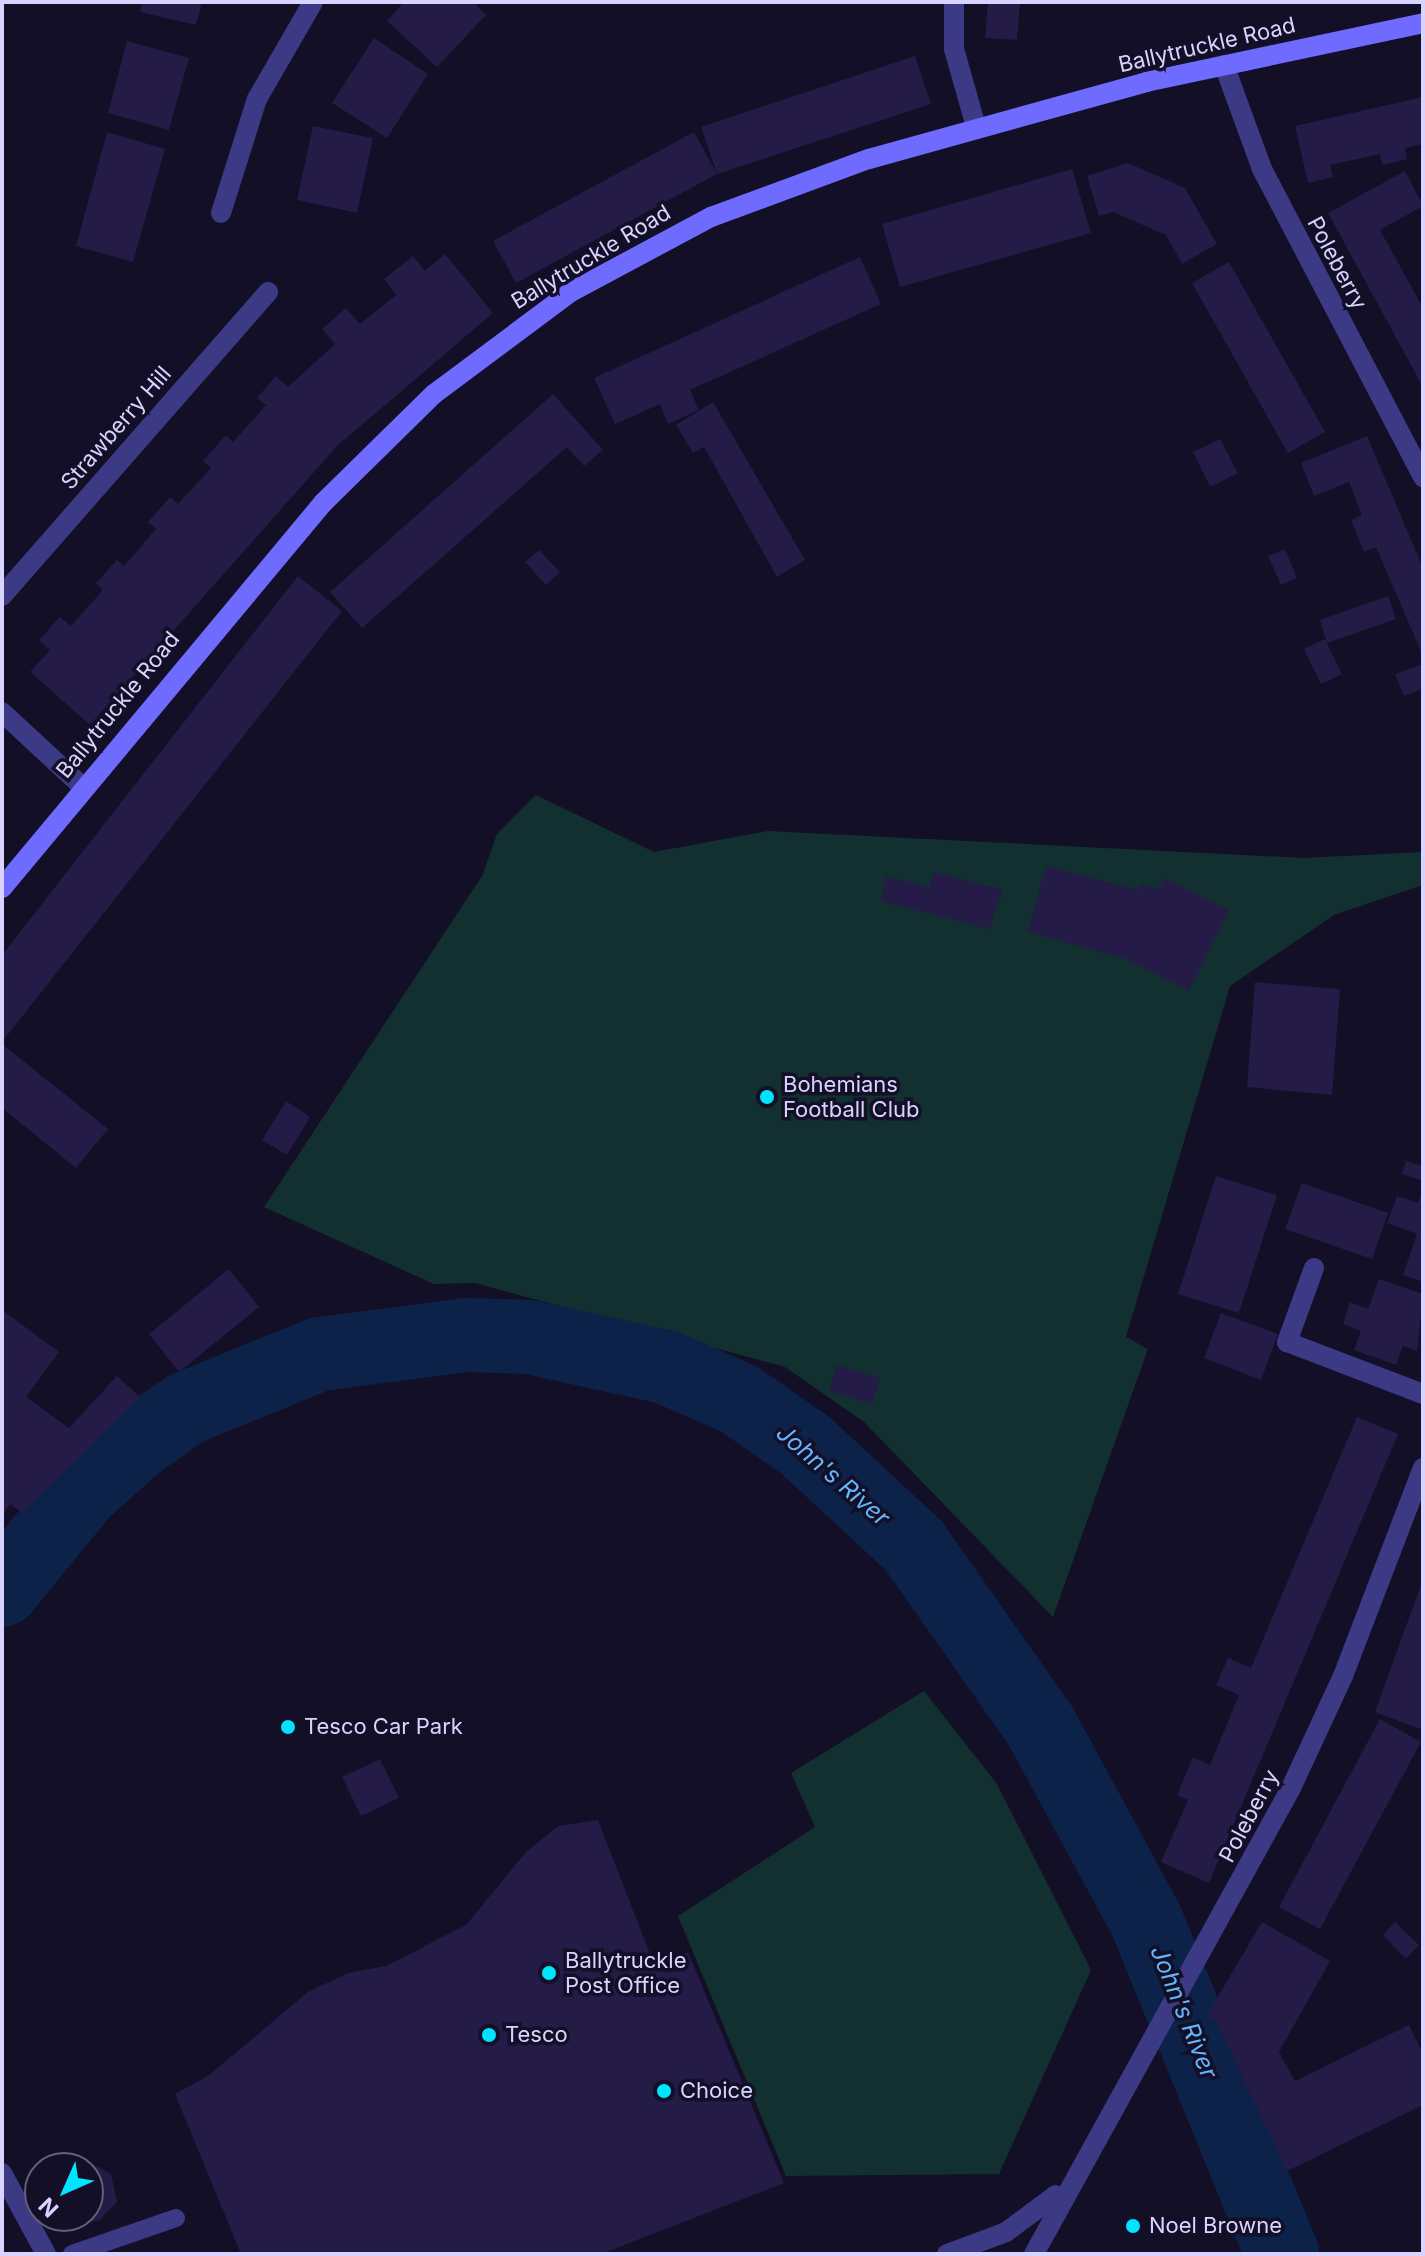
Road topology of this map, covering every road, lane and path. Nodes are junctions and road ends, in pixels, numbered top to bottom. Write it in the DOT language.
graph roads {
  1 [pos="313,2"];
  2 [pos="954,2"];
  3 [pos="1423,23"];
  4 [pos="1224,65"];
  5 [pos="976,127"];
  6 [pos="221,213"];
  7 [pos="268,292"];
  8 [pos="1423,477"];
  9 [pos="2,596"];
  10 [pos="2,712"];
  11 [pos="82,786"];
  12 [pos="2,888"];
  13 [pos="1314,1268"];
  14 [pos="1423,1394"];
  15 [pos="1423,1468"];
  16 [pos="1079,2167"];
  17 [pos="2,2173"];
  18 [pos="176,2218"];
  19 [pos="46,2254"];
  20 [pos="72,2254"];
  21 [pos="947,2254"];
  22 [pos="1034,2254"];
  1 -- 6 [label="street"];
  2 -- 5 [label="street"];
  3 -- 4 [label="main road, Ballytruckle Road"];
  4 -- 5 [label="main road, Ballytruckle Road"];
  4 -- 8 [label="street, Poleberry"];
  5 -- 11 [label="main road, Ballytruckle Road"];
  7 -- 9 [label="street, Strawberry Hill"];
  10 -- 11 [label="street"];
  11 -- 12 [label="main road, Ballytruckle Road"];
  13 -- 14 [label="street"];
  15 -- 16 [label="street, Poleberry"];
  16 -- 21 [label="street, Poleberry"];
  16 -- 22 [label="street, Poleberry"];
  17 -- 19 [label="street"];
  18 -- 20 [label="lane"];
}
